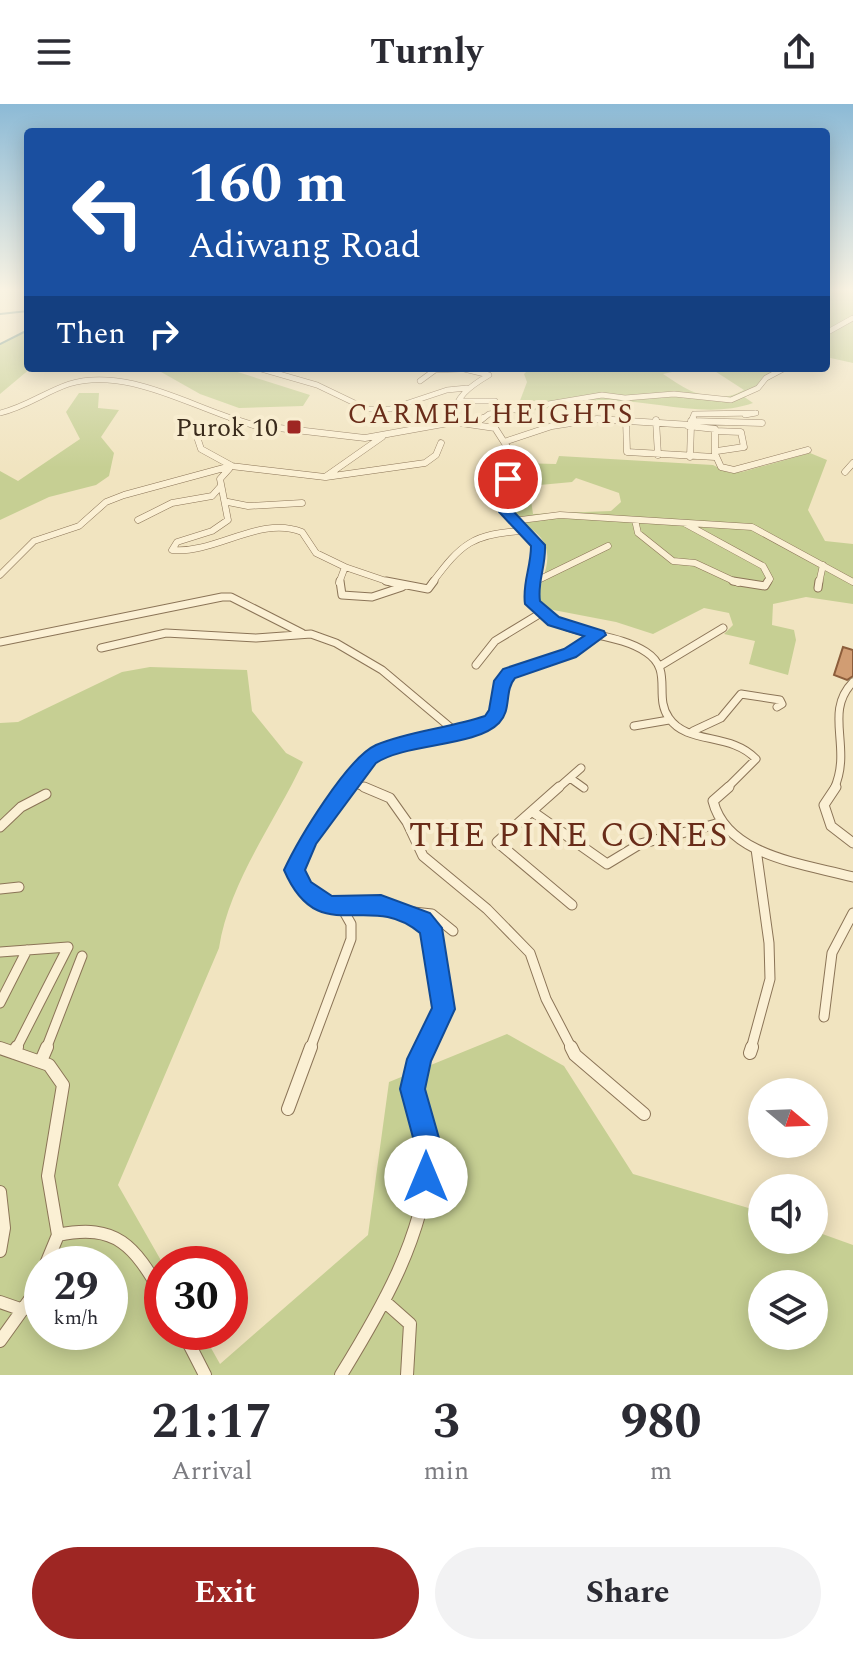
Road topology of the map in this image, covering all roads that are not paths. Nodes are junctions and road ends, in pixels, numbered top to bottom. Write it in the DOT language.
graph roads {
  1 [pos="266,372"];
  2 [pos="432,372"];
  3 [pos="483,372"];
  4 [pos="777,372"];
  5 [pos="420,381"];
  6 [pos="467,388"];
  7 [pos="461,401"];
  8 [pos="495,401"];
  9 [pos="0,413"];
  10 [pos="626,419"];
  11 [pos="656,420"];
  12 [pos="454,422"];
  13 [pos="478,422"];
  14 [pos="240,423"];
  15 [pos="691,424"];
  16 [pos="715,431"];
  17 [pos="382,437"];
  18 [pos="505,439"];
  19 [pos="441,443"];
  20 [pos="808,450"];
  21 [pos="716,453"];
  22 [pos="658,455"];
  23 [pos="690,457"];
  24 [pos="853,463"];
  25 [pos="235,466"];
  26 [pos="845,472"];
  27 [pos="325,477"];
  28 [pos="220,487"];
  29 [pos="228,502"];
  30 [pos="302,503"];
  31 [pos="138,520"];
  32 [pos="635,520"];
  33 [pos="513,521"];
  34 [pos="685,524"];
  35 [pos="526,531"];
  36 [pos="608,546"];
  37 [pos="823,565"];
  38 [pos="345,567"];
  39 [pos="0,575"];
  40 [pos="853,582"];
  41 [pos="531,584"];
  42 [pos="402,587"];
  43 [pos="818,588"];
  44 [pos="541,613"];
  45 [pos="723,628"];
  46 [pos="303,633"];
  47 [pos="598,635"];
  48 [pos="0,642"];
  49 [pos="101,648"];
  50 [pos="476,665"];
  51 [pos="660,666"];
  52 [pos="853,682"];
  53 [pos="777,707"];
  54 [pos="669,720"];
  55 [pos="634,726"];
  56 [pos="690,732"];
  57 [pos="457,733"];
  58 [pos="581,768"];
  59 [pos="570,778"];
  60 [pos="351,782"];
  61 [pos="584,788"];
  62 [pos="46,794"];
  63 [pos="533,812"];
  64 [pos="720,823"];
  65 [pos="0,827"];
  66 [pos="853,843"];
  67 [pos="756,849"];
  68 [pos="853,877"];
  69 [pos="19,887"];
  70 [pos="0,889"];
  71 [pos="572,905"];
  72 [pos="342,908"];
  73 [pos="400,911"];
  74 [pos="853,913"];
  75 [pos="453,931"];
  76 [pos="27,950"];
  77 [pos="0,952"];
  78 [pos="82,956"];
  79 [pos="0,1003"];
  80 [pos="824,1017"];
  81 [pos="0,1048"];
  82 [pos="14,1053"];
  83 [pos="750,1053"];
  84 [pos="41,1061"];
  85 [pos="288,1109"];
  86 [pos="644,1114"];
  87 [pos="0,1192"];
  88 [pos="58,1235"];
  89 [pos="53,1246"];
  90 [pos="0,1251"];
  91 [pos="144,1265"];
  92 [pos="384,1301"];
  93 [pos="0,1302"];
  94 [pos="23,1310"];
  95 [pos="0,1341"];
  96 [pos="192,1350"];
  97 [pos="205,1375"];
  98 [pos="341,1375"];
  99 [pos="407,1375"];
  1 -- 6 [label="street"];
  2 -- 5 [label="street"];
  3 -- 6 [label="street"];
  4 -- 13 [label="street"];
  6 -- 7 [label="street"];
  7 -- 8 [label="street"];
  7 -- 12 [label="street"];
  9 -- 14 [label="street"];
  10 -- 11 [label="street"];
  10 -- 18 [label="street"];
  10 -- 22 [label="street"];
  11 -- 15 [label="street"];
  11 -- 22 [label="street"];
  12 -- 13 [label="street"];
  12 -- 17 [label="street"];
  13 -- 18 [label="street"];
  14 -- 17 [label="street"];
  14 -- 25 [label="street"];
  15 -- 15 [label="street"];
  15 -- 16 [label="street"];
  15 -- 23 [label="street"];
  16 -- 21 [label="street"];
  16 -- 21 [label="street"];
  17 -- 27 [label="street"];
  18 -- 33 [label="street"];
  19 -- 27 [label="street"];
  20 -- 21 [label="street"];
  21 -- 23 [label="street"];
  22 -- 23 [label="street"];
  24 -- 26 [label="street"];
  25 -- 27 [label="street"];
  25 -- 28 [label="street"];
  25 -- 39 [label="street"];
  28 -- 29 [label="street"];
  28 -- 31 [label="street"];
  29 -- 30 [label="street"];
  29 -- 38 [label="street"];
  32 -- 33 [label="street"];
  32 -- 34 [label="street"];
  32 -- 34 [label="street"];
  33 -- 35 [label="street"];
  34 -- 37 [label="street"];
  35 -- 41 [label="street"];
  35 -- 42 [label="street"];
  36 -- 41 [label="street"];
  37 -- 40 [label="street"];
  37 -- 43 [label="street"];
  38 -- 42 [label="street"];
  38 -- 42 [label="street"];
  41 -- 44 [label="street"];
  44 -- 47 [label="street"];
  44 -- 50 [label="street"];
  45 -- 51 [label="street"];
  46 -- 48 [label="street"];
  46 -- 49 [label="street"];
  46 -- 57 [label="street"];
  47 -- 51 [label="street"];
  47 -- 57 [label="street"];
  51 -- 54 [label="street"];
  52 -- 66 [label="street"];
  53 -- 56 [label="street"];
  54 -- 55 [label="street"];
  54 -- 56 [label="street"];
  56 -- 64 [label="street"];
  57 -- 60 [label="street"];
  58 -- 59 [label="street"];
  59 -- 61 [label="street"];
  59 -- 63 [label="street"];
  60 -- 72 [label="street"];
  60 -- 86 [label="street"];
  62 -- 65 [label="street"];
  63 -- 64 [label="street"];
  63 -- 71 [label="street"];
  64 -- 67 [label="street"];
  67 -- 68 [label="street"];
  67 -- 83 [label="street"];
  69 -- 70 [label="street"];
  72 -- 73 [label="street"];
  72 -- 85 [label="street"];
  73 -- 75 [label="street"];
  73 -- 92 [label="street"];
  74 -- 80 [label="street"];
  76 -- 77 [label="street"];
  76 -- 79 [label="street"];
  76 -- 82 [label="street"];
  78 -- 84 [label="street"];
  81 -- 82 [label="street"];
  82 -- 84 [label="street"];
  84 -- 88 [label="street"];
  87 -- 90 [label="street"];
  88 -- 89 [label="street"];
  88 -- 91 [label="street"];
  92 -- 98 [label="street"];
  92 -- 99 [label="street"];
  93 -- 94 [label="street"];
  94 -- 95 [label="street"];
  96 -- 97 [label="street"];
}
